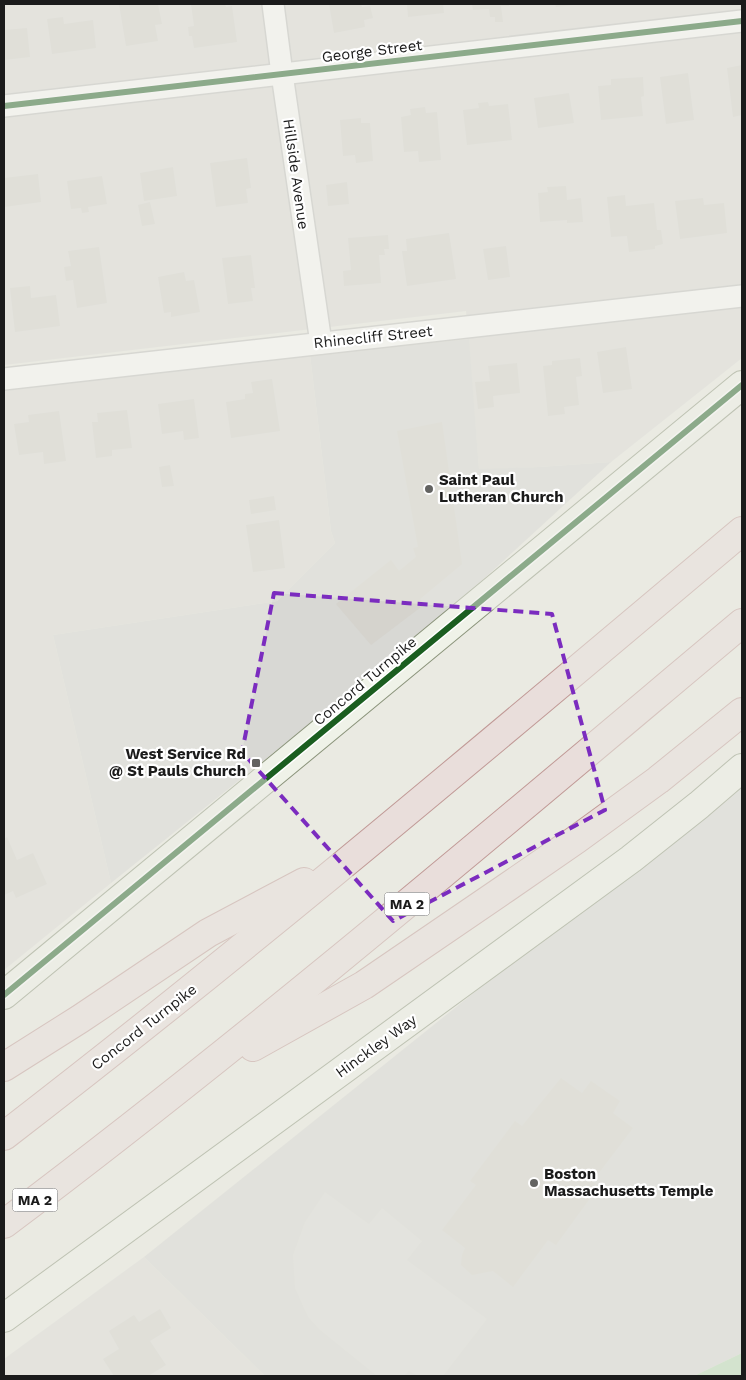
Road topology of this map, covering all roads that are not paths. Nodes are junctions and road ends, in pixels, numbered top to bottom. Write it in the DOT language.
graph roads {
  1 [pos="273,4"];
  2 [pos="742,21"];
  3 [pos="282,74"];
  4 [pos="4,106"];
  5 [pos="742,296"];
  6 [pos="321,343"];
  7 [pos="4,379"];
  8 [pos="742,385"];
  9 [pos="742,532"];
  10 [pos="742,623"];
  11 [pos="742,712"];
  12 [pos="742,768"];
  13 [pos="358,854"];
  14 [pos="4,995"];
  15 [pos="4,1066"];
  16 [pos="182,1087"];
  17 [pos="4,1136"];
  18 [pos="4,1224"];
  19 [pos="4,1318"];
  1 -- 3 [label="street, Hillside Avenue"];
  2 -- 3 [label="street, George Street"];
  3 -- 4 [label="street, George Street"];
  3 -- 6 [label="street, Hillside Avenue"];
  5 -- 6 [label="street, Rhinecliff Street"];
  6 -- 7 [label="street, Rhinecliff Street"];
  8 -- 14 [label="main road, Concord Turnpike"];
  9 -- 13 [label="highway, Concord Turnpike"];
  10 -- 16 [label="highway, MA 2"];
  11 -- 16 [label="highway"];
  12 -- 19 [label="main road, Hinckley Way"];
  13 -- 15 [label="highway"];
  13 -- 17 [label="highway, Concord Turnpike"];
  16 -- 18 [label="highway, MA 2"];
}
